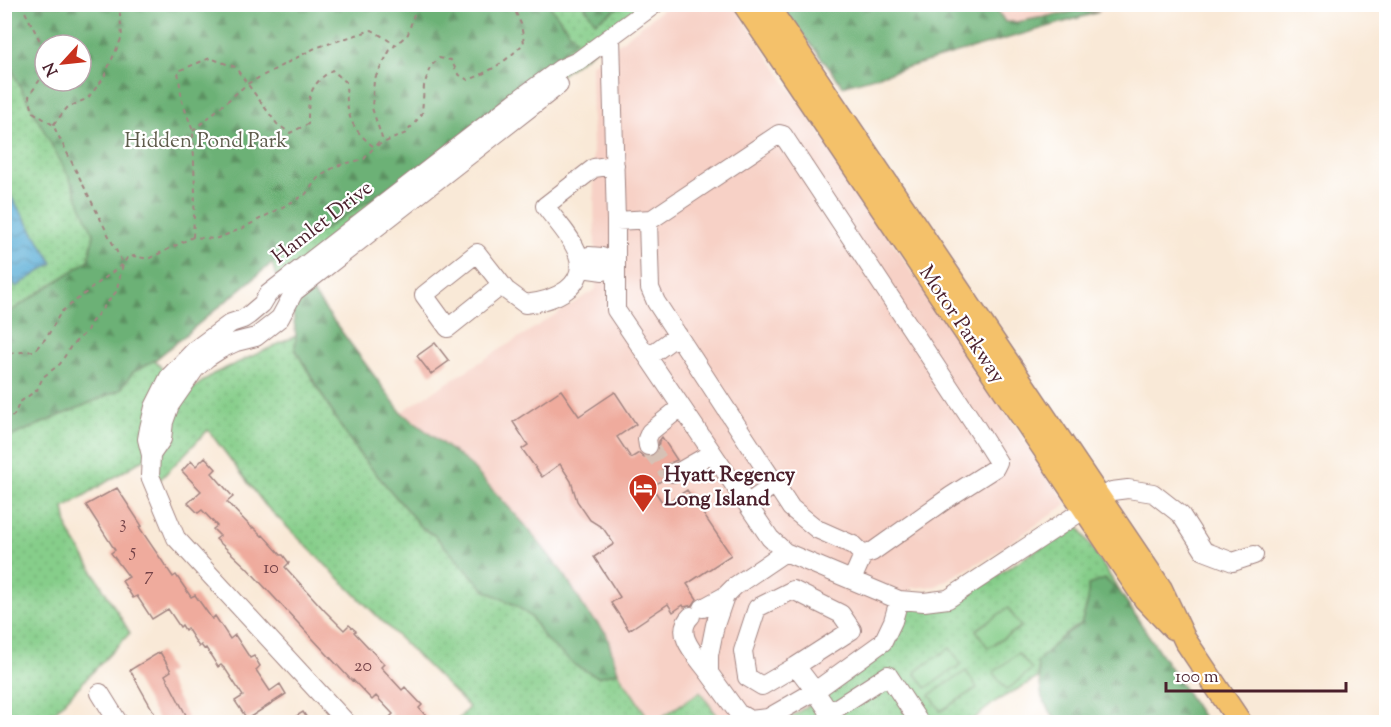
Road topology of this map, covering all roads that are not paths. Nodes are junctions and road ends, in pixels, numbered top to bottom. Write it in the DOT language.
graph roads {
  1 [pos="655,4"];
  2 [pos="744,4"];
  3 [pos="766,4"];
  4 [pos="611,38"];
  5 [pos="578,62"];
  6 [pos="615,165"];
  7 [pos="616,221"];
  8 [pos="648,221"];
  9 [pos="583,262"];
  10 [pos="612,265"];
  11 [pos="502,285"];
  12 [pos="268,294"];
  13 [pos="282,311"];
  14 [pos="231,322"];
  15 [pos="678,335"];
  16 [pos="241,341"];
  17 [pos="648,357"];
  18 [pos="681,406"];
  19 [pos="648,446"];
  20 [pos="712,453"];
  21 [pos="151,455"];
  22 [pos="673,473"];
  23 [pos="775,484"];
  24 [pos="747,504"];
  25 [pos="1092,504"];
  26 [pos="785,552"];
  27 [pos="863,555"];
  28 [pos="1254,555"];
  29 [pos="852,580"];
  30 [pos="725,596"];
  31 [pos="898,600"];
  32 [pos="796,666"];
  33 [pos="709,673"];
  34 [pos="815,691"];
  35 [pos="100,693"];
  36 [pos="830,719"];
  37 [pos="118,723"];
  38 [pos="346,723"];
  39 [pos="919,723"];
  40 [pos="1240,723"];
  1 -- 4 [label="street, Hamlet Drive"];
  2 -- 25 [label="main road, Motor Parkway"];
  3 -- 25 [label="main road, Motor Parkway"];
  4 -- 5 [label="street, Hamlet Drive"];
  4 -- 6 [label="street"];
  5 -- 12 [label="street, Hamlet Drive"];
  5 -- 13 [label="street, Hamlet Drive"];
  6 -- 7 [label="street"];
  6 -- 9 [label="street"];
  7 -- 8 [label="street"];
  7 -- 10 [label="street"];
  8 -- 15 [label="street"];
  8 -- 27 [label="street"];
  9 -- 10 [label="street"];
  9 -- 11 [label="street"];
  10 -- 17 [label="street"];
  12 -- 13 [label="street"];
  12 -- 14 [label="street, Hamlet Drive"];
  13 -- 16 [label="street, Hamlet Drive"];
  14 -- 16 [label="street"];
  14 -- 21 [label="street, Hamlet Drive"];
  15 -- 17 [label="street"];
  15 -- 23 [label="street"];
  16 -- 21 [label="street, Hamlet Drive"];
  17 -- 18 [label="street"];
  18 -- 19 [label="street"];
  18 -- 20 [label="street"];
  20 -- 22 [label="street"];
  20 -- 24 [label="street"];
  21 -- 38 [label="street, Hamlet Drive"];
  23 -- 24 [label="street"];
  23 -- 27 [label="street"];
  24 -- 26 [label="street"];
  25 -- 28 [label="street"];
  25 -- 31 [label="street"];
  25 -- 40 [label="main road, Motor Parkway"];
  26 -- 29 [label="street"];
  26 -- 30 [label="street"];
  27 -- 29 [label="street"];
  29 -- 31 [label="street"];
  30 -- 33 [label="street"];
  30 -- 33 [label="street"];
  31 -- 34 [label="street"];
  32 -- 32 [label="street"];
  32 -- 34 [label="street"];
  33 -- 34 [label="street"];
  34 -- 36 [label="street"];
  35 -- 37 [label="street"];
  36 -- 39 [label="street"];
}
